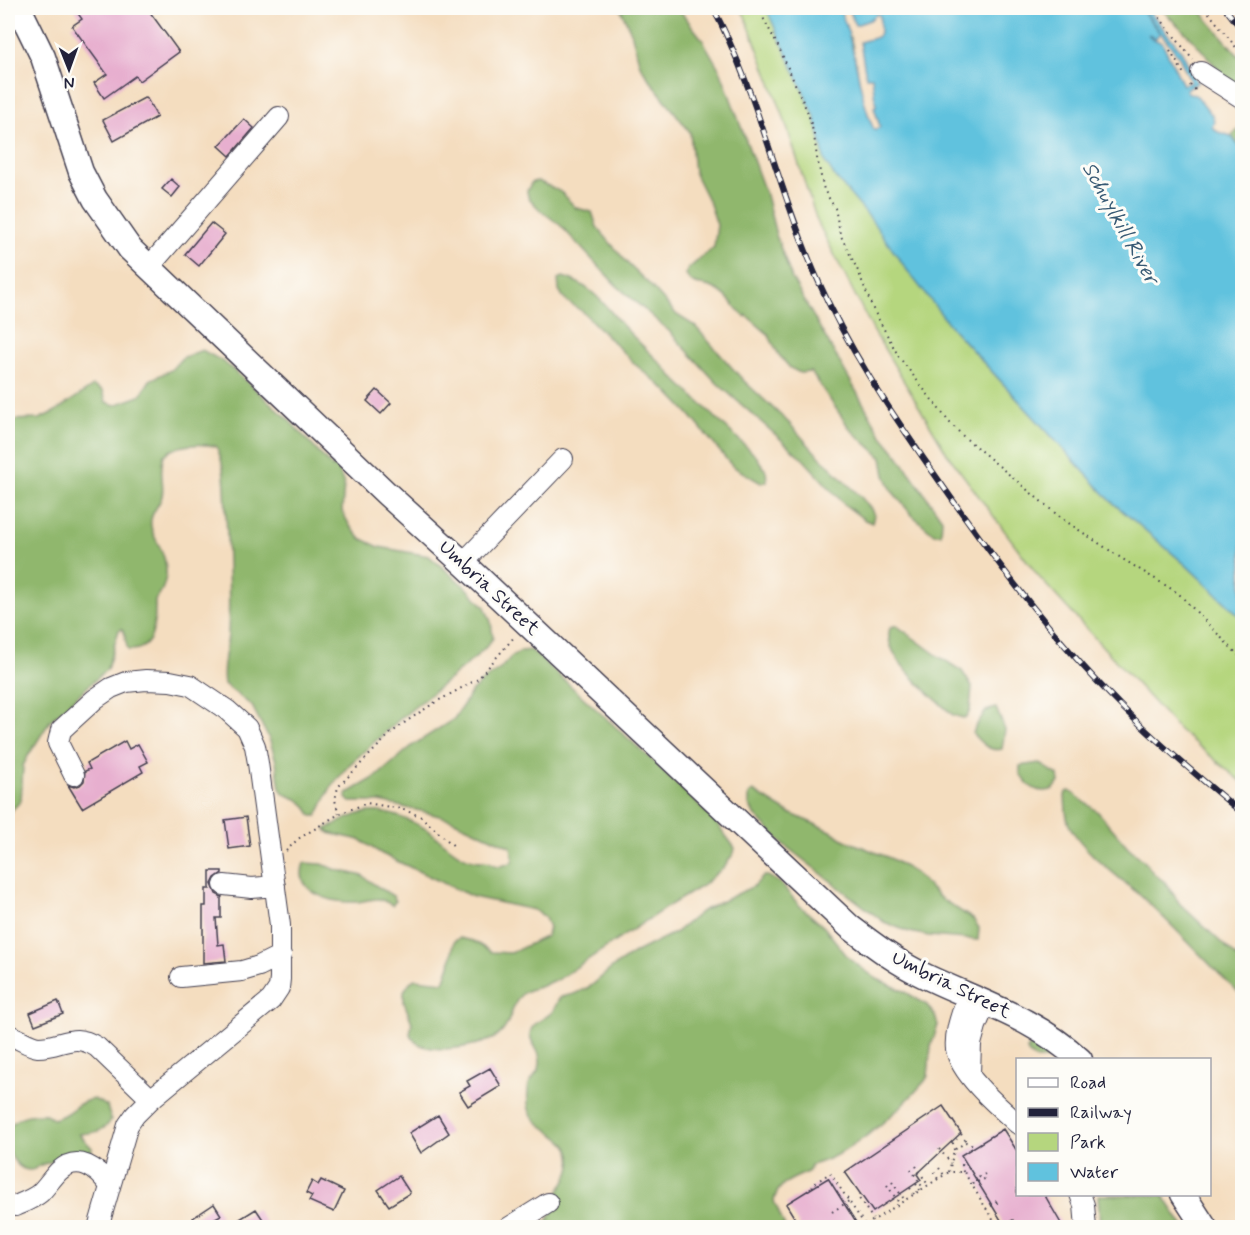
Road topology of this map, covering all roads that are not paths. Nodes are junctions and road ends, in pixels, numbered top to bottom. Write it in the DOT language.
graph roads {
  1 [pos="19,8"];
  2 [pos="1201,72"];
  3 [pos="1242,98"];
  4 [pos="279,117"];
  5 [pos="149,267"];
  6 [pos="563,459"];
  7 [pos="463,562"];
  8 [pos="74,775"];
  9 [pos="224,885"];
  10 [pos="275,886"];
  11 [pos="281,955"];
  12 [pos="181,977"];
  13 [pos="977,998"];
  14 [pos="8,1035"];
  15 [pos="1079,1058"];
  16 [pos="151,1099"];
  17 [pos="1016,1123"];
  18 [pos="110,1186"];
  19 [pos="1081,1196"];
  20 [pos="1186,1200"];
  21 [pos="548,1203"];
  22 [pos="15,1206"];
  23 [pos="98,1227"];
  24 [pos="508,1227"];
  25 [pos="1086,1227"];
  26 [pos="1205,1227"];
  1 -- 5 [label="main road, Umbria Street"];
  2 -- 3 [label="street"];
  4 -- 5 [label="street"];
  5 -- 7 [label="main road, Umbria Street"];
  6 -- 7 [label="street"];
  7 -- 13 [label="main road, Umbria Street"];
  8 -- 10 [label="street"];
  9 -- 10 [label="street"];
  10 -- 11 [label="street"];
  11 -- 12 [label="street"];
  11 -- 16 [label="street"];
  13 -- 15 [label="main road, Umbria Street"];
  13 -- 17 [label="street"];
  14 -- 16 [label="street"];
  16 -- 18 [label="street"];
  18 -- 22 [label="street"];
  18 -- 23 [label="street"];
  19 -- 25 [label="street"];
  20 -- 26 [label="main road"];
  21 -- 24 [label="street"];
}
